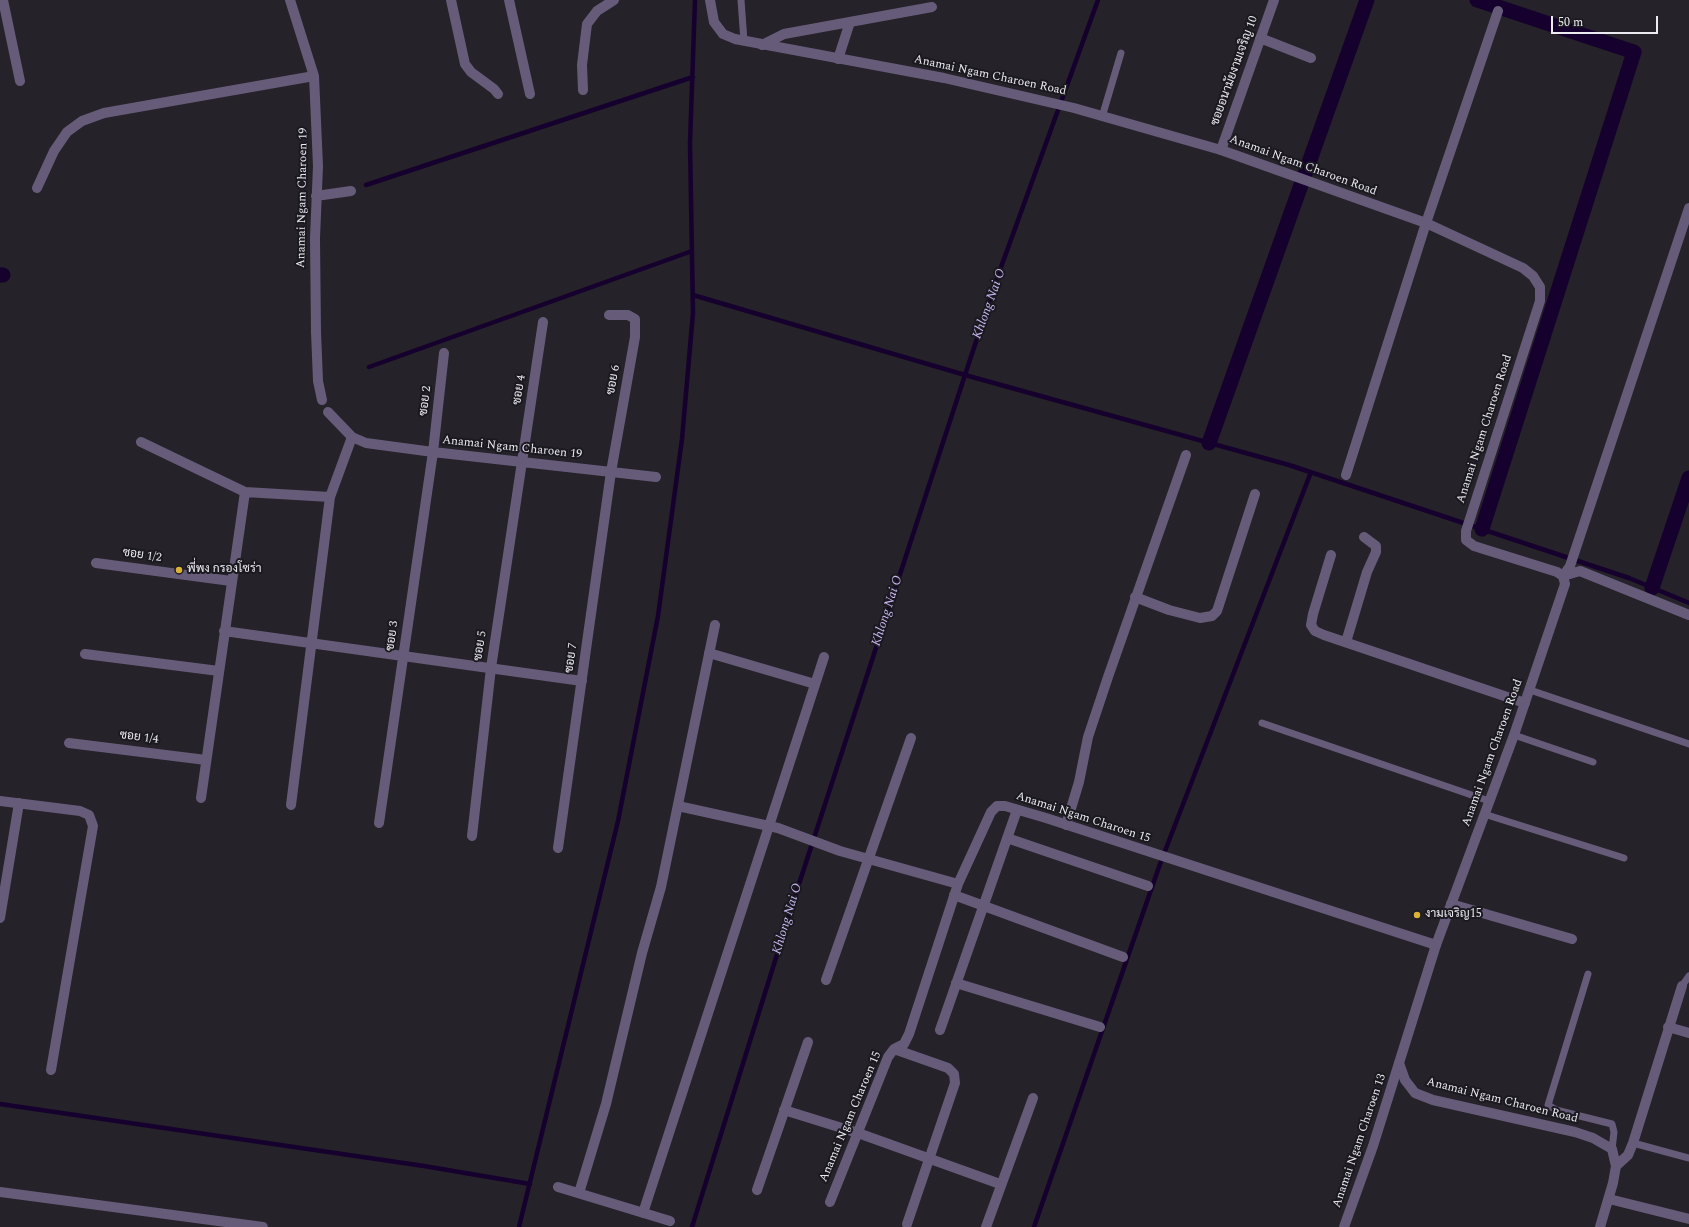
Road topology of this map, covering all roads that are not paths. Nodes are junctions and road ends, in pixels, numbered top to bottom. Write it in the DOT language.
graph roads {
  1 [pos="2,0"];
  2 [pos="290,0"];
  3 [pos="453,0"];
  4 [pos="509,0"];
  5 [pos="614,0"];
  6 [pos="710,0"];
  7 [pos="741,0"];
  8 [pos="1274,0"];
  9 [pos="932,7"];
  10 [pos="1498,11"];
  11 [pos="850,22"];
  12 [pos="1260,38"];
  13 [pos="744,41"];
  14 [pos="762,45"];
  15 [pos="1121,53"];
  16 [pos="1311,58"];
  17 [pos="838,59"];
  18 [pos="314,76"];
  19 [pos="20,81"];
  20 [pos="583,90"];
  21 [pos="498,94"];
  22 [pos="530,94"];
  23 [pos="1102,117"];
  24 [pos="1221,150"];
  25 [pos="37,188"];
  26 [pos="351,191"];
  27 [pos="316,196"];
  28 [pos="1689,208"];
  29 [pos="1426,223"];
  30 [pos="609,314"];
  31 [pos="544,322"];
  32 [pos="444,353"];
  33 [pos="322,400"];
  34 [pos="328,412"];
  35 [pos="352,437"];
  36 [pos="141,442"];
  37 [pos="433,452"];
  38 [pos="1186,455"];
  39 [pos="523,462"];
  40 [pos="611,472"];
  41 [pos="1346,475"];
  42 [pos="656,477"];
  43 [pos="245,492"];
  44 [pos="1255,494"];
  45 [pos="330,497"];
  46 [pos="1364,537"];
  47 [pos="1330,555"];
  48 [pos="96,563"];
  49 [pos="1563,576"];
  50 [pos="232,581"];
  51 [pos="1135,597"];
  52 [pos="1689,615"];
  53 [pos="714,625"];
  54 [pos="224,631"];
  55 [pos="311,642"];
  56 [pos="1346,642"];
  57 [pos="709,653"];
  58 [pos="85,654"];
  59 [pos="404,656"];
  60 [pos="824,657"];
  61 [pos="491,668"];
  62 [pos="219,671"];
  63 [pos="582,681"];
  64 [pos="815,684"];
  65 [pos="1530,690"];
  66 [pos="1525,703"];
  67 [pos="1262,722"];
  68 [pos="1514,735"];
  69 [pos="911,738"];
  70 [pos="69,743"];
  71 [pos="1689,744"];
  72 [pos="206,760"];
  73 [pos="1593,762"];
  74 [pos="201,798"];
  75 [pos="0,800"];
  76 [pos="1489,801"];
  77 [pos="19,803"];
  78 [pos="291,805"];
  79 [pos="678,806"];
  80 [pos="1017,810"];
  81 [pos="1484,814"];
  82 [pos="379,823"];
  83 [pos="1066,825"];
  84 [pos="769,826"];
  85 [pos="472,836"];
  86 [pos="1007,838"];
  87 [pos="558,848"];
  88 [pos="1624,858"];
  89 [pos="869,859"];
  90 [pos="958,884"];
  91 [pos="1148,886"];
  92 [pos="954,895"];
  93 [pos="1451,904"];
  94 [pos="984,907"];
  95 [pos="0,918"];
  96 [pos="1572,939"];
  97 [pos="1436,945"];
  98 [pos="1123,957"];
  99 [pos="1588,974"];
  100 [pos="1689,976"];
  101 [pos="826,980"];
  102 [pos="956,983"];
  103 [pos="1682,986"];
  104 [pos="1668,1026"];
  105 [pos="1100,1027"];
  106 [pos="940,1030"];
  107 [pos="1689,1033"];
  108 [pos="808,1042"];
  109 [pos="894,1049"];
  110 [pos="1399,1063"];
  111 [pos="51,1070"];
  112 [pos="1033,1098"];
  113 [pos="784,1110"];
  114 [pos="858,1132"];
  115 [pos="1633,1142"];
  116 [pos="1612,1150"];
  117 [pos="1689,1158"];
  118 [pos="931,1159"];
  119 [pos="1616,1166"];
  120 [pos="1000,1184"];
  121 [pos="558,1187"];
  122 [pos="757,1190"];
  123 [pos="0,1192"];
  124 [pos="579,1193"];
  125 [pos="1609,1199"];
  126 [pos="830,1202"];
  127 [pos="643,1213"];
  128 [pos="1689,1219"];
  129 [pos="670,1221"];
  130 [pos="907,1224"];
  131 [pos="263,1227"];
  132 [pos="986,1227"];
  133 [pos="1344,1227"];
  134 [pos="1600,1227"];
  1 -- 19 [label="street"];
  2 -- 18 [label="street, Anamai Ngam Charoen 19"];
  3 -- 21 [label="street"];
  4 -- 22 [label="street"];
  5 -- 20 [label="street"];
  6 -- 13 [label="street, Anamai Ngam Charoen Road"];
  7 -- 13 [label="lane"];
  8 -- 12 [label="street, ซอยอนามัยงามเจริญ 10"];
  9 -- 11 [label="street"];
  10 -- 29 [label="street"];
  11 -- 14 [label="street"];
  11 -- 17 [label="street"];
  12 -- 16 [label="street"];
  12 -- 24 [label="street, ซอยอนามัยงามเจริญ 10"];
  13 -- 14 [label="street, Anamai Ngam Charoen Road"];
  14 -- 17 [label="street, Anamai Ngam Charoen Road"];
  15 -- 23 [label="lane"];
  17 -- 23 [label="street, Anamai Ngam Charoen Road"];
  18 -- 25 [label="street"];
  18 -- 27 [label="street, Anamai Ngam Charoen 19"];
  23 -- 24 [label="street, Anamai Ngam Charoen Road"];
  24 -- 29 [label="street, Anamai Ngam Charoen Road"];
  26 -- 27 [label="street"];
  27 -- 33 [label="street, Anamai Ngam Charoen 19"];
  28 -- 49 [label="street"];
  29 -- 41 [label="street"];
  29 -- 49 [label="street, Anamai Ngam Charoen Road"];
  30 -- 40 [label="street, ซอย 6"];
  31 -- 39 [label="street, ซอย 4"];
  32 -- 37 [label="street, ซอย 2"];
  34 -- 35 [label="street, Anamai Ngam Charoen 19"];
  35 -- 37 [label="street, Anamai Ngam Charoen 19"];
  35 -- 45 [label="street"];
  36 -- 43 [label="street"];
  37 -- 39 [label="street, Anamai Ngam Charoen 19"];
  37 -- 59 [label="street, ซอย 3"];
  38 -- 51 [label="street"];
  39 -- 40 [label="street, Anamai Ngam Charoen 19"];
  39 -- 61 [label="street, ซอย 5"];
  40 -- 42 [label="street, Anamai Ngam Charoen 19"];
  40 -- 63 [label="street, ซอย 7"];
  43 -- 45 [label="street"];
  43 -- 50 [label="street"];
  44 -- 51 [label="street"];
  45 -- 55 [label="street"];
  46 -- 56 [label="street"];
  47 -- 56 [label="street"];
  48 -- 50 [label="street, ซอย 1/2"];
  49 -- 52 [label="street"];
  49 -- 65 [label="street, Anamai Ngam Charoen Road"];
  50 -- 54 [label="street"];
  51 -- 83 [label="street"];
  53 -- 57 [label="street"];
  54 -- 55 [label="street"];
  54 -- 62 [label="street"];
  55 -- 59 [label="street"];
  55 -- 78 [label="street"];
  56 -- 66 [label="street"];
  57 -- 64 [label="street"];
  57 -- 79 [label="street"];
  58 -- 62 [label="street"];
  59 -- 61 [label="street"];
  59 -- 82 [label="street, ซอย 3"];
  60 -- 64 [label="street"];
  61 -- 63 [label="street"];
  61 -- 85 [label="street, ซอย 5"];
  62 -- 72 [label="street"];
  63 -- 87 [label="street, ซอย 7"];
  64 -- 84 [label="street"];
  65 -- 66 [label="street, Anamai Ngam Charoen Road"];
  65 -- 71 [label="lane"];
  66 -- 68 [label="street, Anamai Ngam Charoen Road"];
  67 -- 76 [label="lane"];
  68 -- 73 [label="lane"];
  68 -- 76 [label="street, Anamai Ngam Charoen Road"];
  69 -- 89 [label="street"];
  70 -- 72 [label="street, ซอย 1/4"];
  72 -- 74 [label="street"];
  75 -- 77 [label="street"];
  76 -- 81 [label="street, Anamai Ngam Charoen Road"];
  77 -- 95 [label="street"];
  77 -- 111 [label="street"];
  79 -- 84 [label="street"];
  79 -- 124 [label="street"];
  80 -- 83 [label="street, Anamai Ngam Charoen 15"];
  80 -- 86 [label="street"];
  80 -- 90 [label="street, Anamai Ngam Charoen 15"];
  81 -- 88 [label="lane"];
  81 -- 93 [label="street, Anamai Ngam Charoen Road"];
  83 -- 97 [label="street, Anamai Ngam Charoen 15"];
  84 -- 89 [label="street"];
  84 -- 127 [label="street"];
  86 -- 91 [label="street"];
  86 -- 94 [label="street"];
  89 -- 90 [label="street"];
  89 -- 101 [label="street"];
  90 -- 92 [label="street, Anamai Ngam Charoen 15"];
  92 -- 94 [label="street"];
  92 -- 109 [label="street, Anamai Ngam Charoen 15"];
  93 -- 96 [label="street"];
  93 -- 97 [label="street, Anamai Ngam Charoen Road"];
  94 -- 98 [label="street"];
  94 -- 102 [label="street"];
  97 -- 110 [label="street, Anamai Ngam Charoen Road"];
  99 -- 116 [label="lane"];
  100 -- 103 [label="lane"];
  102 -- 105 [label="street"];
  102 -- 106 [label="street"];
  103 -- 104 [label="street"];
  104 -- 107 [label="street"];
  104 -- 115 [label="street"];
  108 -- 113 [label="street"];
  109 -- 114 [label="street, Anamai Ngam Charoen 15"];
  109 -- 118 [label="street"];
  110 -- 116 [label="street, Anamai Ngam Charoen Road"];
  110 -- 133 [label="street, Anamai Ngam Charoen 13"];
  112 -- 120 [label="street"];
  113 -- 114 [label="street"];
  113 -- 122 [label="street"];
  114 -- 118 [label="street"];
  114 -- 126 [label="street, Anamai Ngam Charoen 15"];
  115 -- 117 [label="lane"];
  115 -- 119 [label="street"];
  116 -- 119 [label="street"];
  118 -- 120 [label="street"];
  118 -- 130 [label="street"];
  119 -- 125 [label="street"];
  120 -- 132 [label="street"];
  121 -- 124 [label="street"];
  123 -- 131 [label="street"];
  124 -- 127 [label="street"];
  125 -- 128 [label="street"];
  125 -- 134 [label="street"];
  127 -- 129 [label="street"];
}
